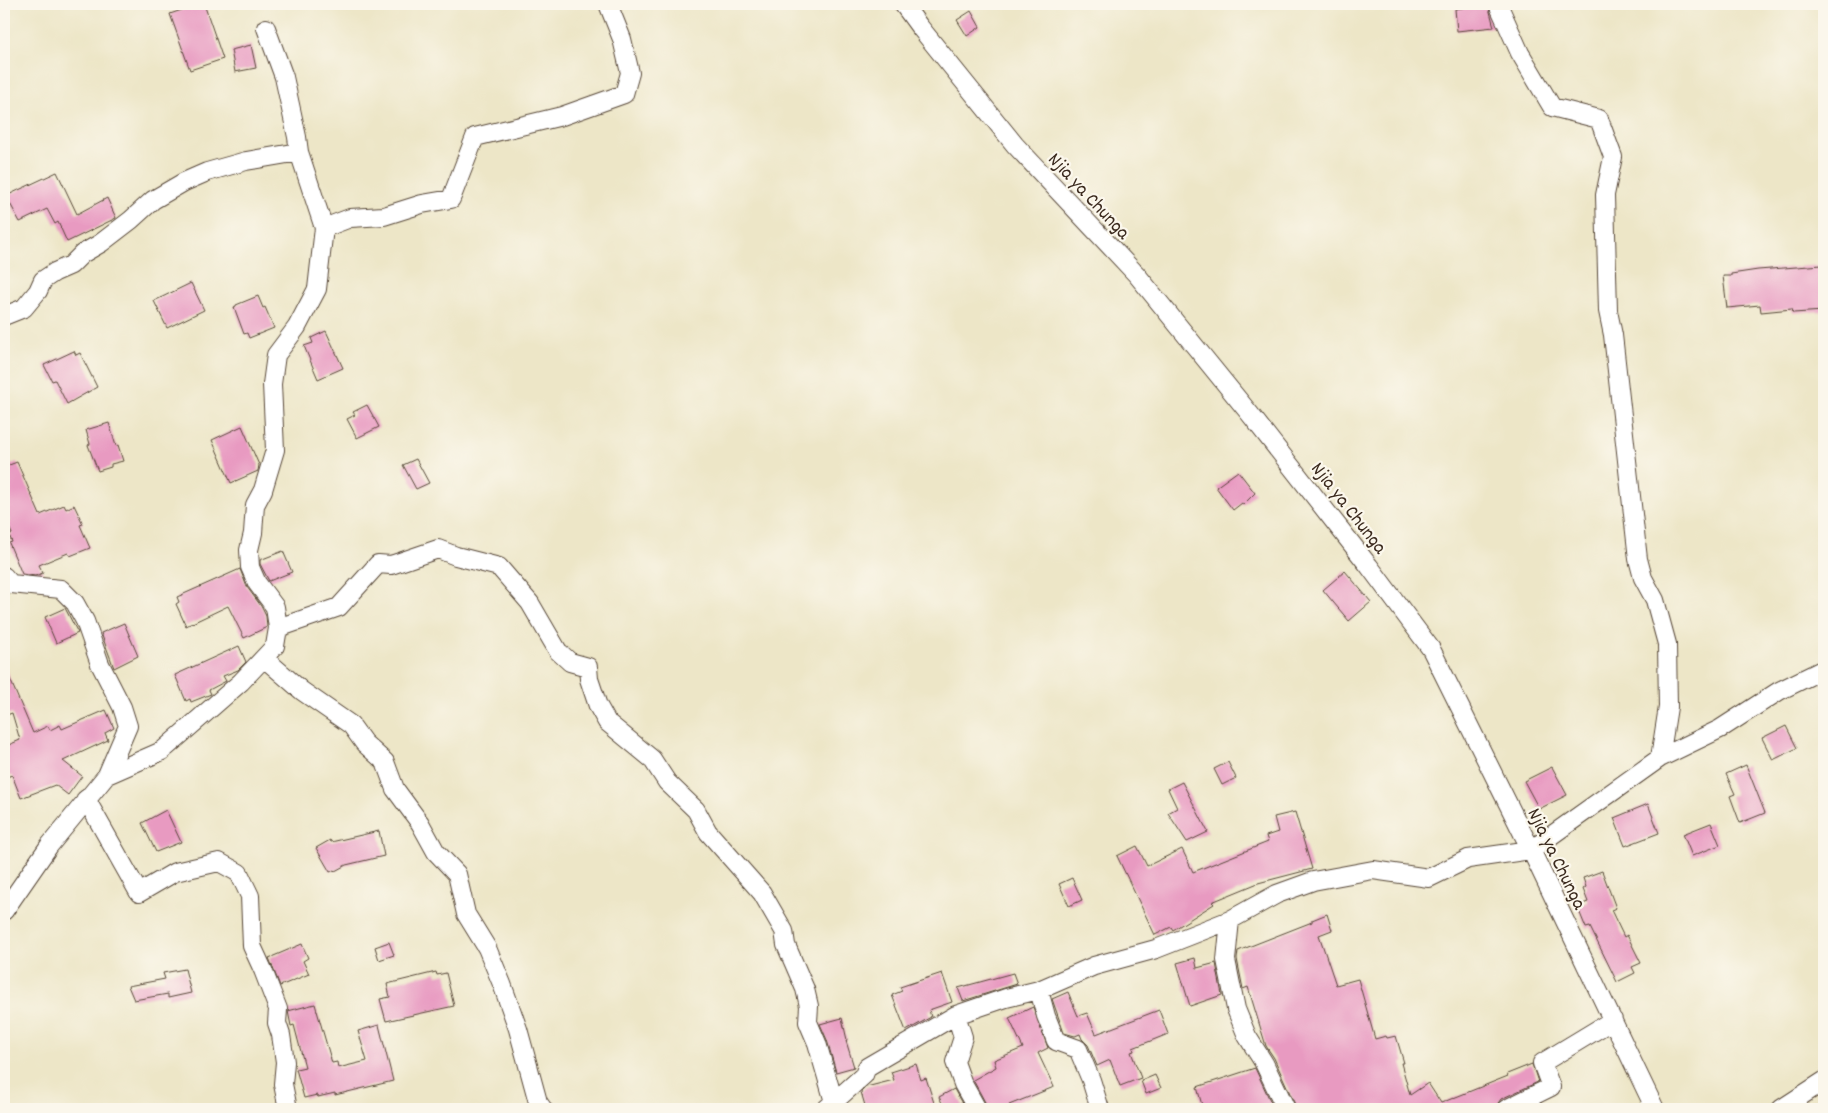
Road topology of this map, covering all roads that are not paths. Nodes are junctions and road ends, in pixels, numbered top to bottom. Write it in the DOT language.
graph roads {
  1 [pos="608,4"];
  2 [pos="903,4"];
  3 [pos="1498,4"];
  4 [pos="266,28"];
  5 [pos="299,152"];
  6 [pos="324,228"];
  7 [pos="4,316"];
  8 [pos="4,576"];
  9 [pos="278,628"];
  10 [pos="264,658"];
  11 [pos="1824,669"];
  12 [pos="1660,758"];
  13 [pos="107,775"];
  14 [pos="86,800"];
  15 [pos="1531,850"];
  16 [pos="4,911"];
  17 [pos="1230,920"];
  18 [pos="1039,990"];
  19 [pos="956,1014"];
  20 [pos="1613,1020"];
  21 [pos="1824,1081"];
  22 [pos="830,1106"];
  23 [pos="288,1109"];
  24 [pos="543,1109"];
  25 [pos="977,1109"];
  26 [pos="1100,1109"];
  27 [pos="1286,1109"];
  28 [pos="1506,1109"];
  29 [pos="1655,1109"];
  30 [pos="1781,1109"];
  1 -- 6 [label="street"];
  2 -- 15 [label="street, Njia ya Chunga"];
  3 -- 12 [label="street"];
  4 -- 5 [label="street"];
  5 -- 6 [label="street"];
  5 -- 7 [label="street"];
  6 -- 9 [label="street"];
  8 -- 13 [label="street"];
  9 -- 10 [label="street"];
  9 -- 22 [label="street"];
  10 -- 13 [label="street"];
  10 -- 24 [label="street"];
  11 -- 12 [label="street"];
  12 -- 15 [label="street"];
  13 -- 14 [label="street"];
  14 -- 16 [label="street"];
  14 -- 23 [label="street"];
  15 -- 17 [label="street"];
  15 -- 20 [label="street, Njia ya Chunga"];
  17 -- 18 [label="street"];
  17 -- 27 [label="street"];
  18 -- 19 [label="street"];
  18 -- 26 [label="street"];
  19 -- 22 [label="street"];
  19 -- 25 [label="street"];
  20 -- 28 [label="street"];
  20 -- 29 [label="street, Njia ya Chunga"];
  21 -- 30 [label="street"];
}
